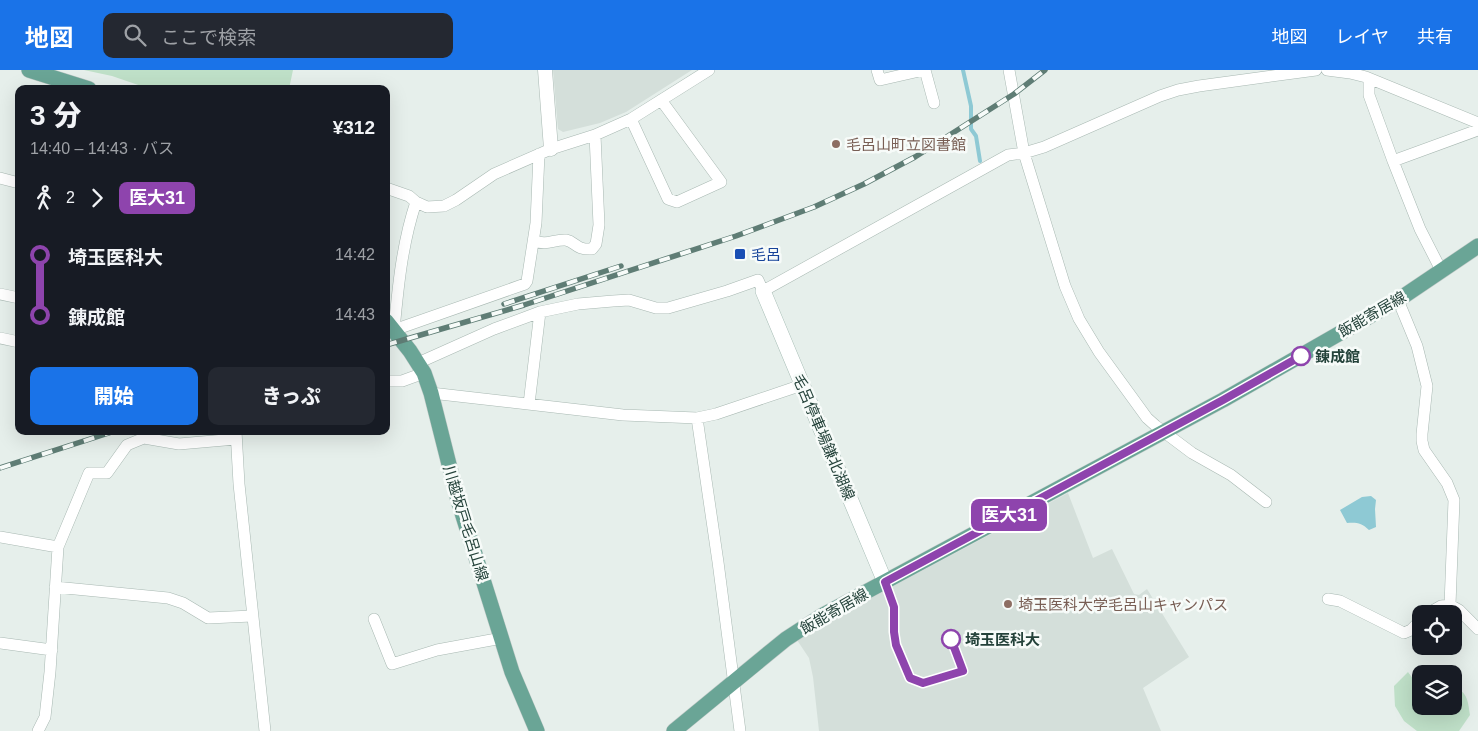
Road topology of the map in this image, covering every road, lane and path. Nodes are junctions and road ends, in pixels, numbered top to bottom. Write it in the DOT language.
graph roads {
  1 [pos="29,70"];
  2 [pos="546,70"];
  3 [pos="709,70"];
  4 [pos="878,70"];
  5 [pos="925,70"];
  6 [pos="1009,70"];
  7 [pos="1316,70"];
  8 [pos="1327,70"];
  9 [pos="1369,79"];
  10 [pos="64,85"];
  11 [pos="662,100"];
  12 [pos="934,103"];
  13 [pos="631,119"];
  14 [pos="1478,123"];
  15 [pos="1478,130"];
  16 [pos="595,135"];
  17 [pos="545,151"];
  18 [pos="1024,153"];
  19 [pos="1393,161"];
  20 [pos="0,178"];
  21 [pos="15,182"];
  22 [pos="390,189"];
  23 [pos="416,202"];
  24 [pos="534,240"];
  25 [pos="1478,246"];
  26 [pos="1442,272"];
  27 [pos="763,291"];
  28 [pos="0,294"];
  29 [pos="15,297"];
  30 [pos="1398,300"];
  31 [pos="540,312"];
  32 [pos="390,326"];
  33 [pos="0,338"];
  34 [pos="15,341"];
  35 [pos="421,368"];
  36 [pos="390,381"];
  37 [pos="802,385"];
  38 [pos="431,393"];
  39 [pos="529,404"];
  40 [pos="697,418"];
  41 [pos="1164,432"];
  42 [pos="236,435"];
  43 [pos="1266,502"];
  44 [pos="0,537"];
  45 [pos="58,547"];
  46 [pos="885,582"];
  47 [pos="55,587"];
  48 [pos="1328,599"];
  49 [pos="1450,605"];
  50 [pos="1462,613"];
  51 [pos="252,616"];
  52 [pos="374,619"];
  53 [pos="1478,629"];
  54 [pos="1412,630"];
  55 [pos="502,638"];
  56 [pos="0,643"];
  57 [pos="52,650"];
  58 [pos="733,682"];
  59 [pos="38,731"];
  60 [pos="265,731"];
  61 [pos="537,731"];
  62 [pos="674,731"];
  63 [pos="740,731"];
  1 -- 10 [label="main road"];
  2 -- 17 [label="street"];
  3 -- 11 [label="street"];
  4 -- 5 [label="street"];
  5 -- 12 [label="street"];
  6 -- 18 [label="street"];
  7 -- 18 [label="street"];
  8 -- 9 [label="street"];
  9 -- 14 [label="street"];
  9 -- 19 [label="street"];
  11 -- 13 [label="street"];
  11 -- 13 [label="street"];
  13 -- 16 [label="street"];
  15 -- 19 [label="street"];
  16 -- 17 [label="street"];
  16 -- 24 [label="street"];
  17 -- 23 [label="street"];
  17 -- 24 [label="street"];
  18 -- 27 [label="street"];
  18 -- 41 [label="street"];
  19 -- 26 [label="street"];
  20 -- 21 [label="street"];
  22 -- 23 [label="street"];
  23 -- 32 [label="street"];
  24 -- 32 [label="street"];
  25 -- 26 [label="main road, 飯能寄居線"];
  26 -- 30 [label="main road, 飯能寄居線"];
  27 -- 31 [label="street"];
  27 -- 37 [label="main road, 毛呂停車場鎌北湖線"];
  28 -- 29 [label="street"];
  30 -- 41 [label="main road, 飯能寄居線"];
  30 -- 49 [label="street"];
  31 -- 35 [label="street"];
  31 -- 39 [label="street"];
  32 -- 35 [label="main road, 川越坂戸毛呂山線"];
  33 -- 34 [label="street"];
  35 -- 36 [label="street"];
  35 -- 38 [label="main road, 川越坂戸毛呂山線"];
  37 -- 40 [label="street"];
  37 -- 46 [label="main road, 毛呂停車場鎌北湖線"];
  38 -- 39 [label="street"];
  38 -- 55 [label="main road, 川越坂戸毛呂山線"];
  39 -- 40 [label="street"];
  40 -- 58 [label="street"];
  41 -- 43 [label="street"];
  41 -- 46 [label="main road, 飯能寄居線"];
  42 -- 45 [label="street"];
  42 -- 51 [label="street"];
  44 -- 45 [label="street"];
  45 -- 47 [label="street"];
  46 -- 58 [label="main road, 飯能寄居線"];
  47 -- 51 [label="street"];
  47 -- 57 [label="street"];
  48 -- 54 [label="street"];
  50 -- 53 [label="street"];
  51 -- 60 [label="street"];
  52 -- 55 [label="street"];
  55 -- 61 [label="main road, 川越坂戸毛呂山線"];
  56 -- 57 [label="street"];
  57 -- 59 [label="street"];
  58 -- 62 [label="main road, 飯能寄居線"];
  58 -- 63 [label="street"];
}
